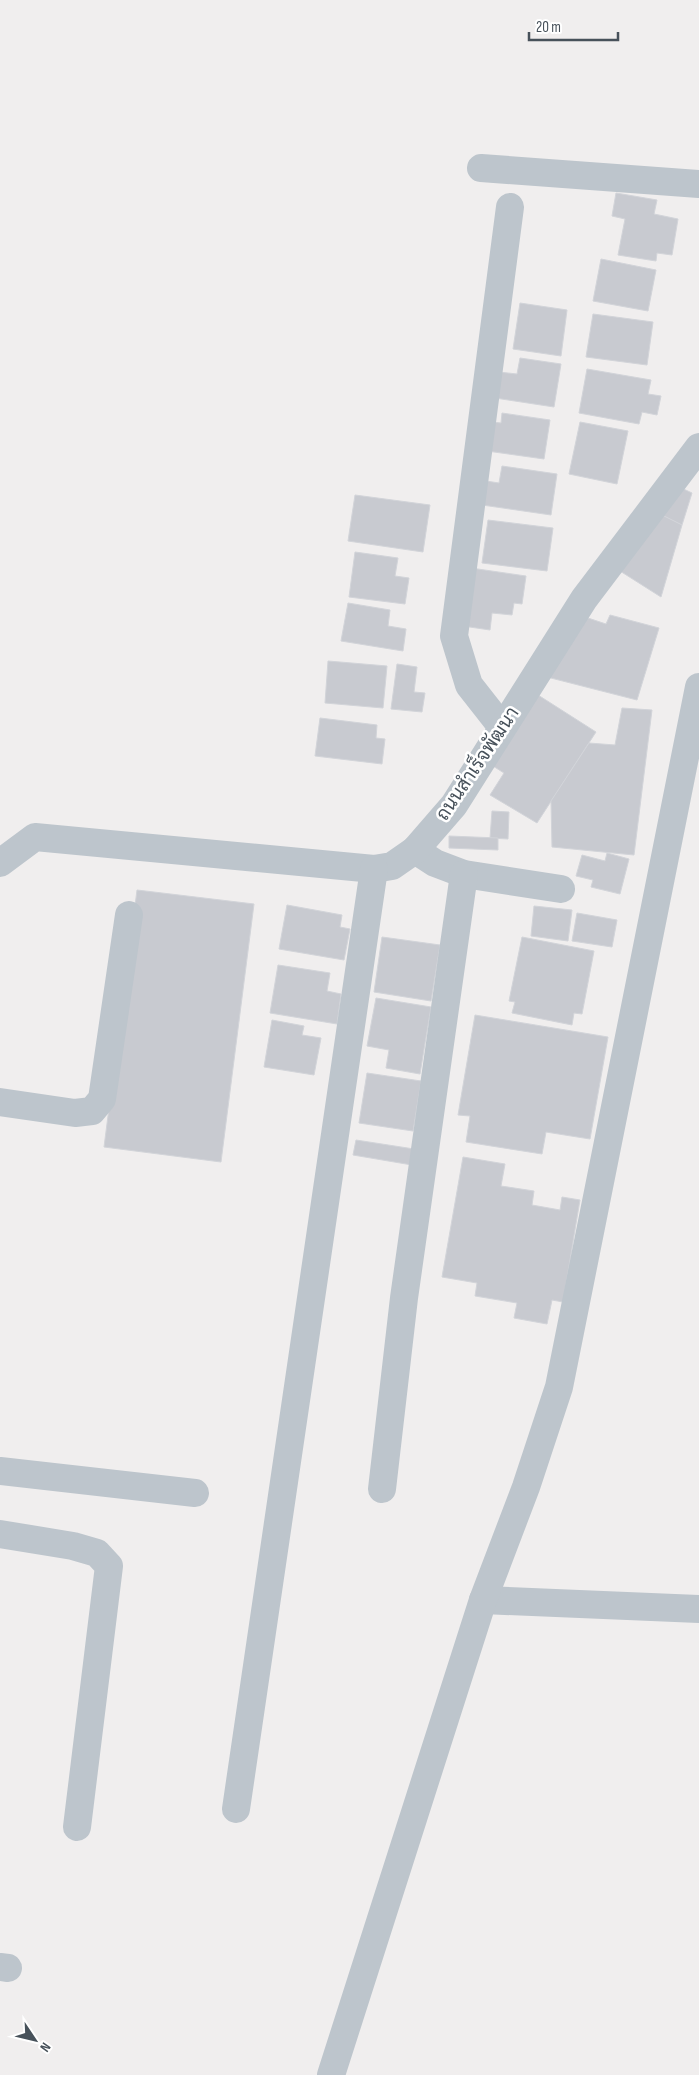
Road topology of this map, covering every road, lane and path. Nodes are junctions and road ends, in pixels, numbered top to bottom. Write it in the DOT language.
graph roads {
  1 [pos="481,168"];
  2 [pos="699,184"];
  3 [pos="510,207"];
  4 [pos="699,447"];
  5 [pos="699,687"];
  6 [pos="502,727"];
  7 [pos="414,850"];
  8 [pos="0,862"];
  9 [pos="374,869"];
  10 [pos="464,874"];
  11 [pos="561,889"];
  12 [pos="129,915"];
  13 [pos="0,1102"];
  14 [pos="0,1471"];
  15 [pos="382,1489"];
  16 [pos="195,1493"];
  17 [pos="0,1534"];
  18 [pos="483,1600"];
  19 [pos="699,1609"];
  20 [pos="236,1809"];
  21 [pos="77,1827"];
  22 [pos="331,2075"];
  1 -- 2 [label="street"];
  3 -- 6 [label="street"];
  4 -- 6 [label="street, ถนนสำเร็จพัฒนา"];
  5 -- 18 [label="street"];
  6 -- 7 [label="street, ถนนสำเร็จพัฒนา"];
  7 -- 9 [label="street, ถนนสำเร็จพัฒนา"];
  7 -- 10 [label="street"];
  8 -- 9 [label="street, ถนนสำเร็จพัฒนา"];
  9 -- 20 [label="street"];
  10 -- 11 [label="street"];
  10 -- 15 [label="street"];
  12 -- 13 [label="street"];
  14 -- 16 [label="street"];
  17 -- 21 [label="street"];
  18 -- 19 [label="street"];
  18 -- 22 [label="street"];
}
